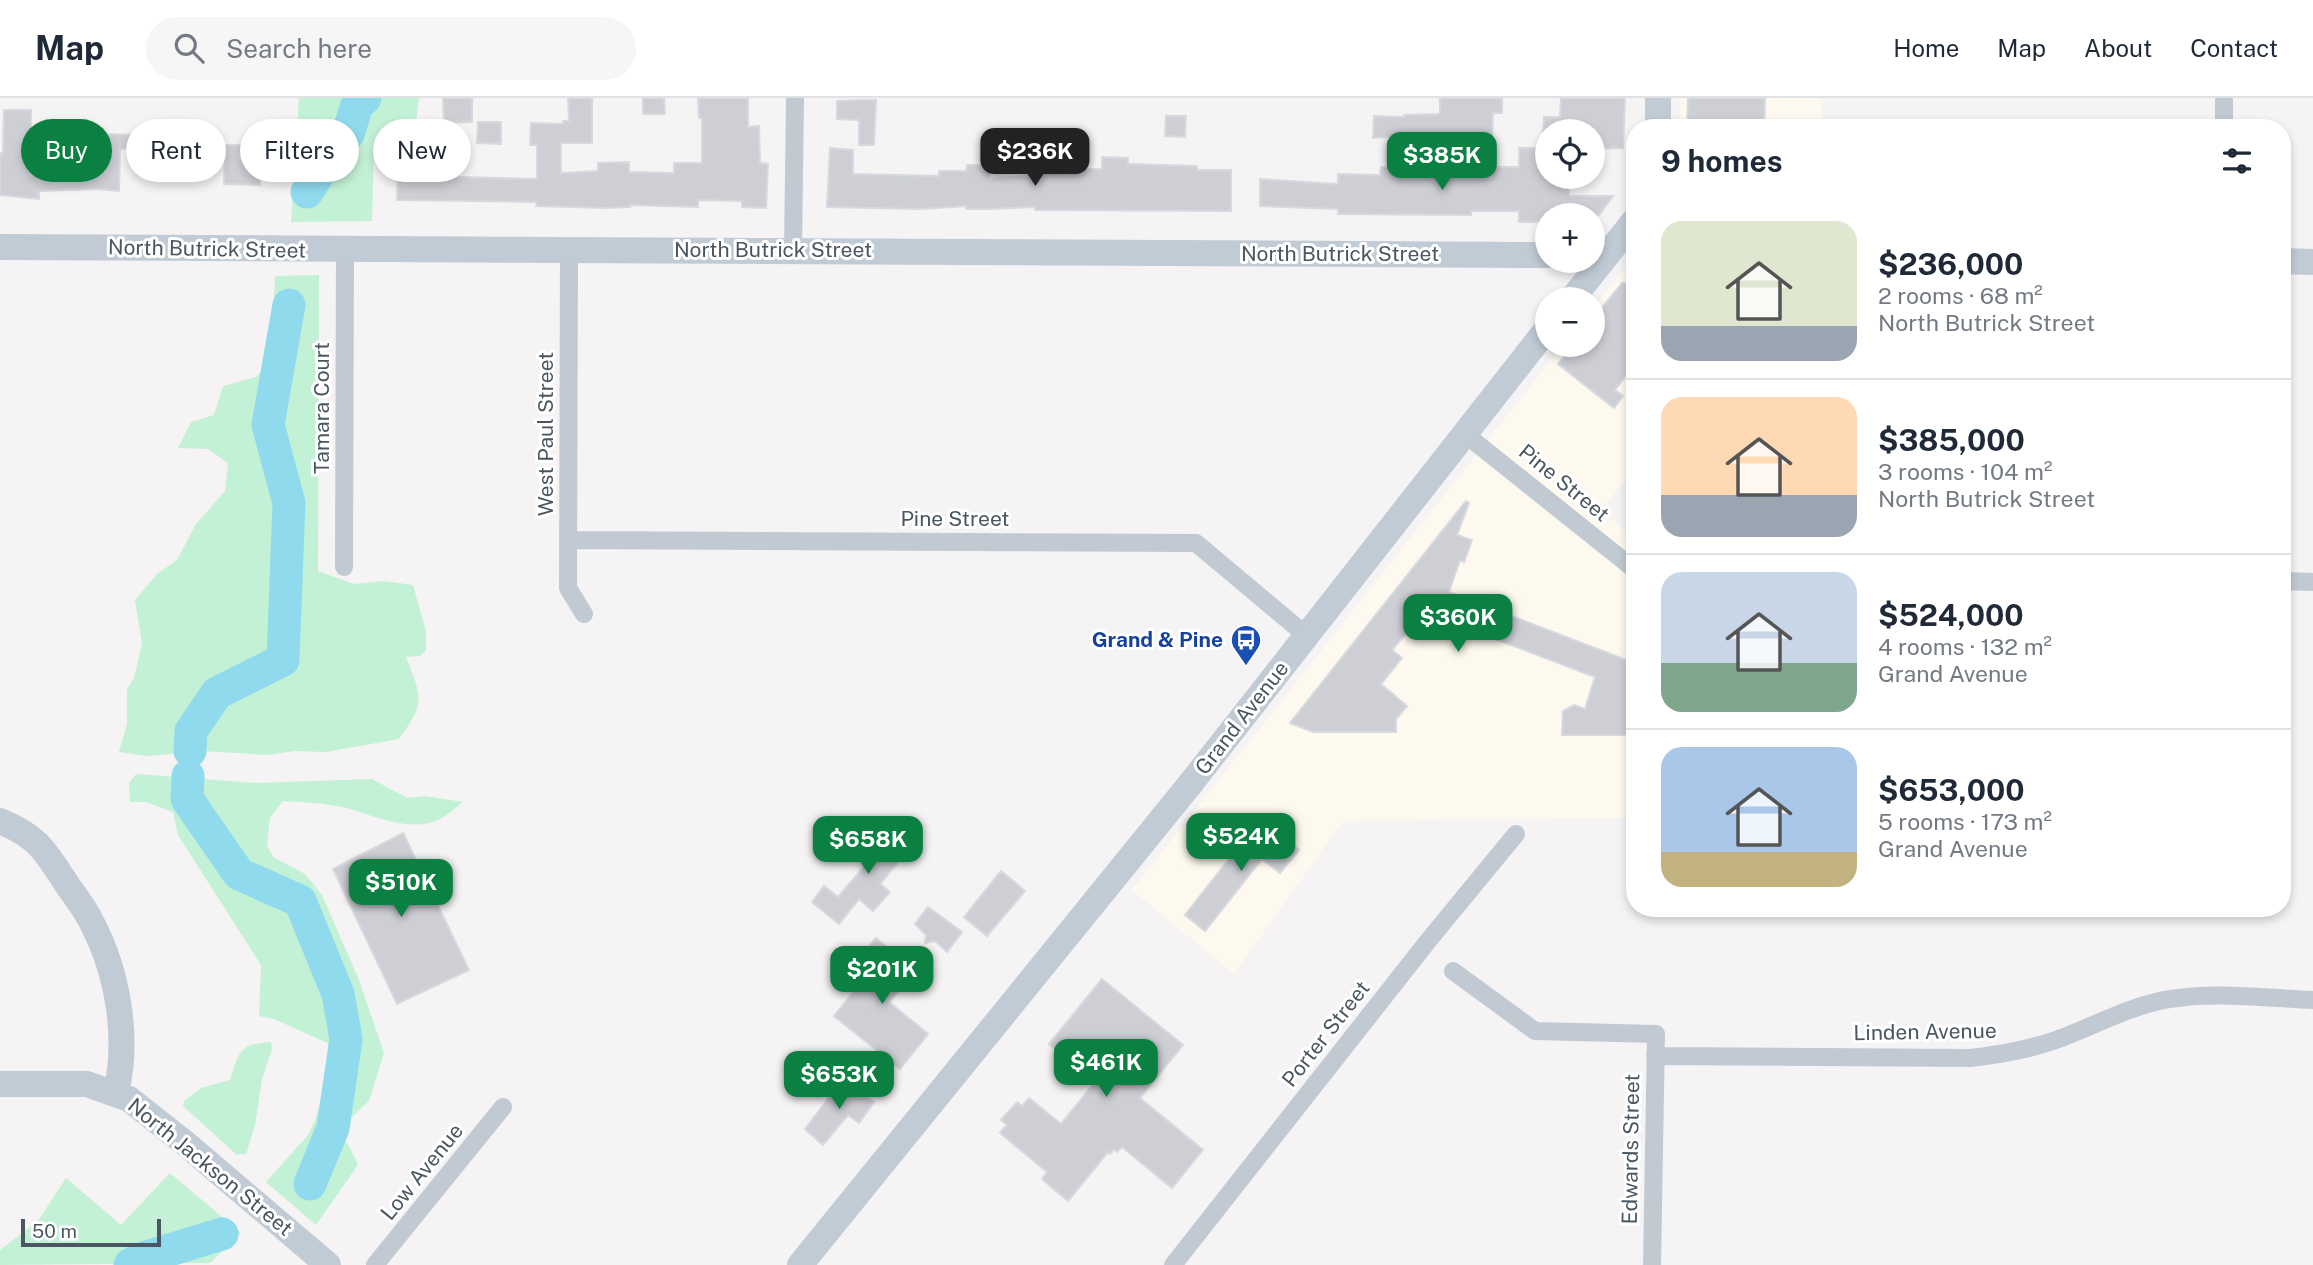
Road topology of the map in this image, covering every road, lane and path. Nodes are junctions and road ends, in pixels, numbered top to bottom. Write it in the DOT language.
graph roads {
  1 [pos="795,98"];
  2 [pos="1658,98"];
  3 [pos="2224,98"];
  4 [pos="1658,119"];
  5 [pos="2224,119"];
  6 [pos="1626,229"];
  7 [pos="0,247"];
  8 [pos="345,250"];
  9 [pos="569,250"];
  10 [pos="793,250"];
  11 [pos="1605,250"];
  12 [pos="1535,255"];
  13 [pos="1605,255"];
  14 [pos="1626,255"];
  15 [pos="2291,261"];
  16 [pos="2313,262"];
  17 [pos="1535,344"];
  18 [pos="1465,434"];
  19 [pos="569,540"];
  20 [pos="1626,563"];
  21 [pos="344,567"];
  22 [pos="2291,581"];
  23 [pos="2313,582"];
  24 [pos="584,614"];
  25 [pos="1307,636"];
  26 [pos="0,821"];
  27 [pos="1516,834"];
  28 [pos="1453,971"];
  29 [pos="2313,1000"];
  30 [pos="1655,1056"];
  31 [pos="0,1084"];
  32 [pos="116,1093"];
  33 [pos="503,1107"];
  34 [pos="328,1265"];
  35 [pos="375,1265"];
  36 [pos="800,1265"];
  37 [pos="1173,1265"];
  38 [pos="1652,1265"];
  1 -- 10 [label="street"];
  2 -- 4 [label="street"];
  3 -- 5 [label="street"];
  6 -- 11 [label="street"];
  7 -- 8 [label="street, North Butrick Street"];
  8 -- 9 [label="street, North Butrick Street"];
  8 -- 21 [label="street, Tamara Court"];
  9 -- 10 [label="street, North Butrick Street"];
  9 -- 19 [label="street, West Paul Street"];
  10 -- 12 [label="street, North Butrick Street"];
  13 -- 14 [label="street"];
  15 -- 16 [label="street"];
  17 -- 18 [label="street, Grand Avenue"];
  18 -- 20 [label="street, Pine Street"];
  18 -- 25 [label="street, Grand Avenue"];
  19 -- 24 [label="street, West Paul Street"];
  19 -- 25 [label="street, Pine Street"];
  22 -- 23 [label="street"];
  25 -- 36 [label="street, Grand Avenue"];
  26 -- 32 [label="street"];
  27 -- 37 [label="street, Porter Street"];
  28 -- 30 [label="street, Edwards Street"];
  29 -- 30 [label="street, Linden Avenue"];
  30 -- 38 [label="street, Edwards Street"];
  31 -- 32 [label="street, North Jackson Street"];
  32 -- 34 [label="street, North Jackson Street"];
  33 -- 35 [label="street, Low Avenue"];
}
